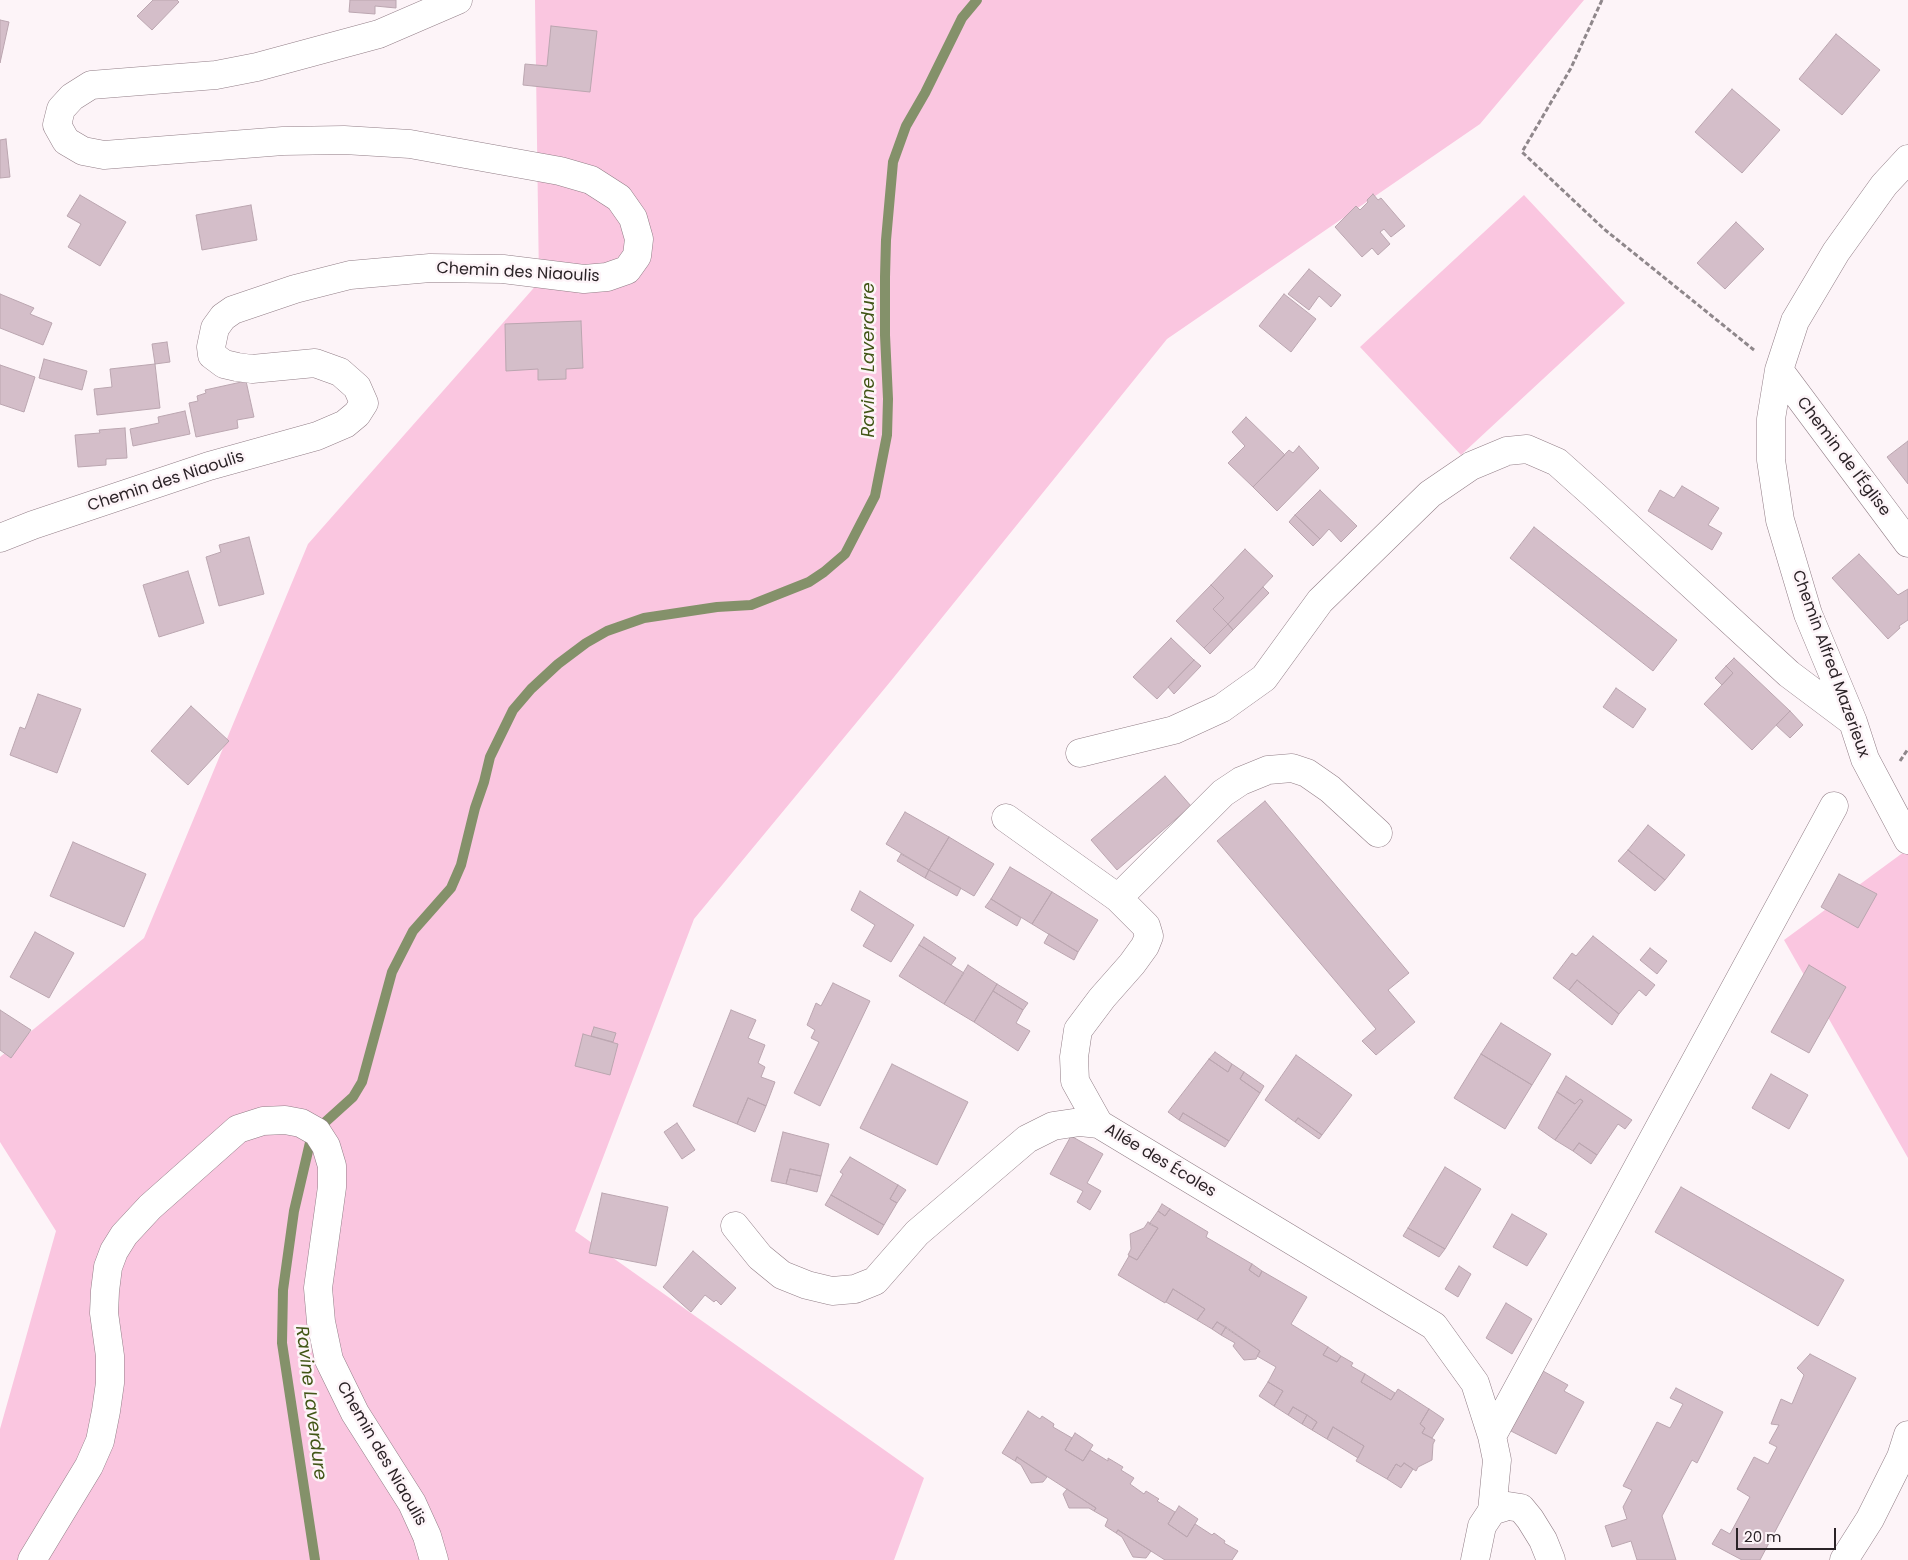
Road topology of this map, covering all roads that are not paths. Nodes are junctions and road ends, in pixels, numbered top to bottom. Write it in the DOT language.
graph roads {
  1 [pos="458,0"];
  2 [pos="1908,159"];
  3 [pos="1779,370"];
  4 [pos="0,538"];
  5 [pos="1908,543"];
  6 [pos="1853,722"];
  7 [pos="1080,753"];
  8 [pos="1834,806"];
  9 [pos="1006,818"];
  10 [pos="1378,834"];
  11 [pos="1908,840"];
  12 [pos="1118,898"];
  13 [pos="1099,1124"];
  14 [pos="735,1226"];
  15 [pos="1908,1435"];
  16 [pos="1492,1436"];
  17 [pos="1492,1511"];
  18 [pos="32,1560"];
  19 [pos="434,1560"];
  20 [pos="1476,1560"];
  21 [pos="1551,1560"];
  22 [pos="1844,1560"];
  1 -- 4 [label="street, Chemin des Niaoulis"];
  2 -- 3 [label="street, Chemin Alfred Mazerieux"];
  3 -- 5 [label="street, Chemin de l'Église"];
  3 -- 6 [label="street, Chemin Alfred Mazerieux"];
  6 -- 7 [label="street"];
  6 -- 11 [label="street, Chemin Alfred Mazerieux"];
  8 -- 16 [label="street"];
  9 -- 12 [label="street"];
  10 -- 12 [label="street"];
  12 -- 13 [label="street"];
  13 -- 14 [label="street, Allée des Écoles"];
  13 -- 16 [label="street, Allée des Écoles"];
  15 -- 22 [label="street"];
  16 -- 17 [label="street, Allée des Écoles"];
  17 -- 20 [label="street"];
  17 -- 21 [label="street"];
  18 -- 19 [label="street, Chemin des Niaoulis"];
}
